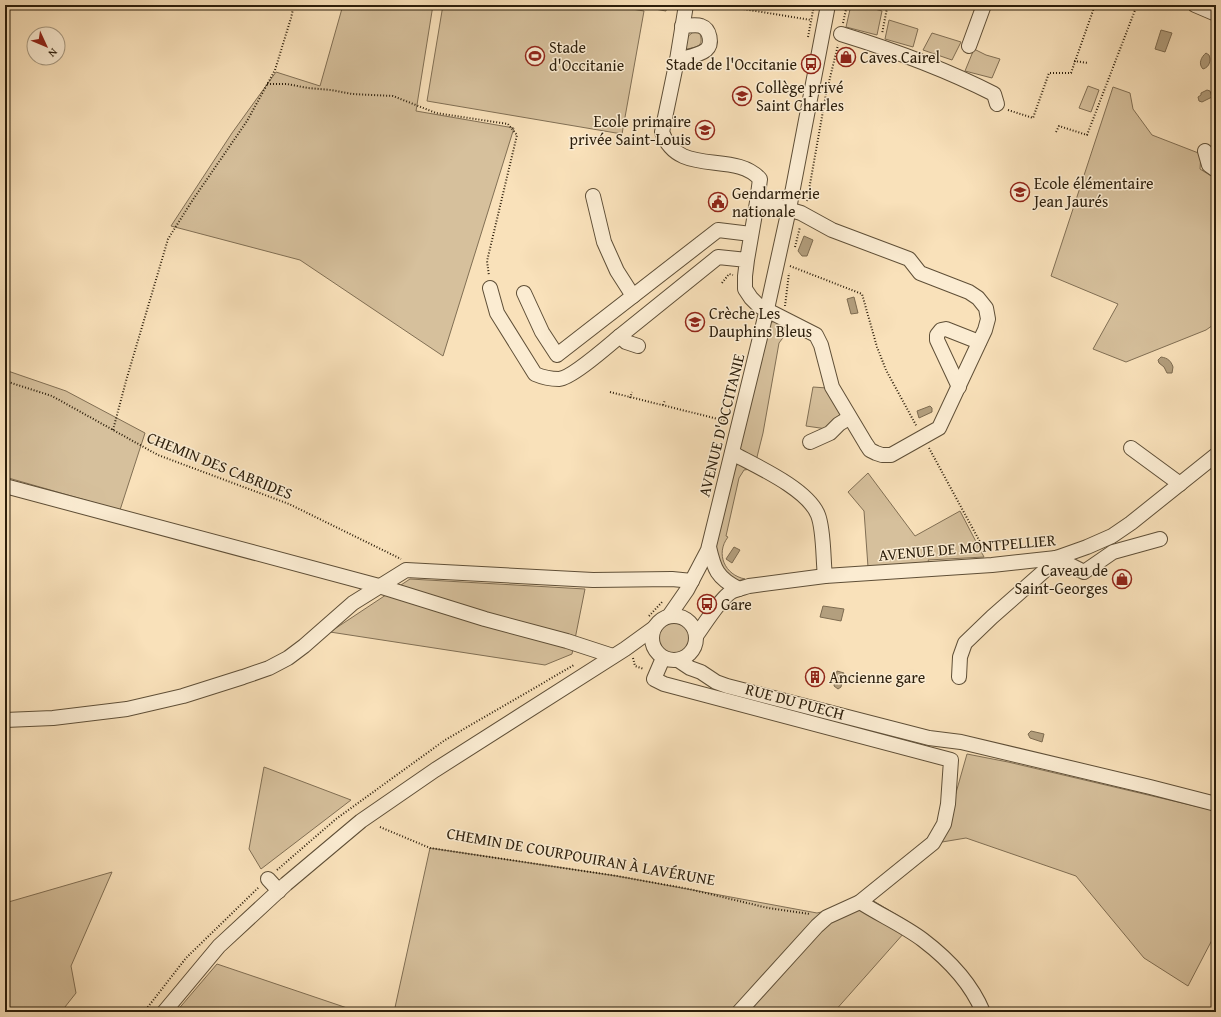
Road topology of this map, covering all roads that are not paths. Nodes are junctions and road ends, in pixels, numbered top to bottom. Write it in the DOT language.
graph roads {
  1 [pos="686,5"];
  2 [pos="828,5"];
  3 [pos="984,5"];
  4 [pos="1195,5"];
  5 [pos="1216,14"];
  6 [pos="682,26"];
  7 [pos="841,34"];
  8 [pos="969,46"];
  9 [pos="677,60"];
  10 [pos="997,104"];
  11 [pos="1205,151"];
  12 [pos="1216,170"];
  13 [pos="593,196"];
  14 [pos="757,202"];
  15 [pos="789,209"];
  16 [pos="751,234"];
  17 [pos="747,260"];
  18 [pos="490,288"];
  19 [pos="524,293"];
  20 [pos="633,296"];
  21 [pos="767,309"];
  22 [pos="620,336"];
  23 [pos="979,342"];
  24 [pos="638,346"];
  25 [pos="959,387"];
  26 [pos="849,418"];
  27 [pos="810,442"];
  28 [pos="1131,448"];
  29 [pos="732,453"];
  30 [pos="1216,455"];
  31 [pos="1180,484"];
  32 [pos="5,486"];
  33 [pos="1160,539"];
  34 [pos="708,547"];
  35 [pos="1056,558"];
  36 [pos="825,576"];
  37 [pos="690,585"];
  38 [pos="379,586"];
  39 [pos="739,589"];
  40 [pos="711,614"];
  41 [pos="681,619"];
  42 [pos="651,622"];
  43 [pos="695,641"];
  44 [pos="625,649"];
  45 [pos="660,654"];
  46 [pos="613,656"];
  47 [pos="678,660"];
  48 [pos="701,672"];
  49 [pos="959,677"];
  50 [pos="5,720"];
  51 [pos="1216,804"];
  52 [pos="268,878"];
  53 [pos="279,891"];
  54 [pos="860,902"];
  55 [pos="164,1012"];
  56 [pos="739,1012"];
  57 [pos="983,1012"];
  1 -- 6 [label="street"];
  2 -- 15 [label="street, AVENUE D'OCCITANIE"];
  3 -- 8 [label="street"];
  4 -- 5 [label="street"];
  6 -- 9 [label="street"];
  6 -- 9 [label="street"];
  7 -- 10 [label="street"];
  9 -- 14 [label="street"];
  11 -- 12 [label="street"];
  13 -- 20 [label="street"];
  14 -- 15 [label="street"];
  14 -- 16 [label="street"];
  15 -- 21 [label="street, AVENUE D'OCCITANIE"];
  15 -- 23 [label="street"];
  16 -- 17 [label="street"];
  16 -- 20 [label="street"];
  17 -- 21 [label="street"];
  17 -- 22 [label="street"];
  18 -- 22 [label="street"];
  19 -- 20 [label="street"];
  21 -- 26 [label="street"];
  21 -- 29 [label="street, AVENUE D'OCCITANIE"];
  22 -- 24 [label="street"];
  23 -- 25 [label="street"];
  23 -- 25 [label="street"];
  25 -- 26 [label="street"];
  26 -- 27 [label="street"];
  28 -- 31 [label="street"];
  29 -- 34 [label="street, AVENUE D'OCCITANIE"];
  29 -- 36 [label="street"];
  30 -- 31 [label="street, AVENUE DE MONTPELLIER"];
  31 -- 35 [label="street, AVENUE DE MONTPELLIER"];
  32 -- 38 [label="street"];
  33 -- 35 [label="street"];
  34 -- 37 [label="street, AVENUE D'OCCITANIE"];
  34 -- 39 [label="street"];
  35 -- 36 [label="street, AVENUE DE MONTPELLIER"];
  35 -- 49 [label="street"];
  36 -- 39 [label="street, AVENUE DE MONTPELLIER"];
  37 -- 38 [label="street"];
  37 -- 41 [label="street, AVENUE D'OCCITANIE"];
  38 -- 46 [label="street"];
  38 -- 50 [label="street"];
  39 -- 40 [label="street, AVENUE DE MONTPELLIER"];
  40 -- 41 [label="street, AVENUE DE MONTPELLIER"];
  40 -- 43 [label="street, AVENUE DE MONTPELLIER"];
  41 -- 42 [label="street"];
  41 -- 43 [label="street"];
  42 -- 44 [label="street"];
  42 -- 45 [label="street"];
  43 -- 47 [label="street"];
  43 -- 48 [label="street"];
  44 -- 45 [label="street"];
  44 -- 46 [label="street"];
  45 -- 47 [label="street"];
  45 -- 54 [label="street, RUE DU PUECH"];
  46 -- 53 [label="street"];
  47 -- 48 [label="street"];
  48 -- 51 [label="street"];
  52 -- 53 [label="street"];
  53 -- 55 [label="street"];
  54 -- 56 [label="street"];
  54 -- 57 [label="street"];
}
